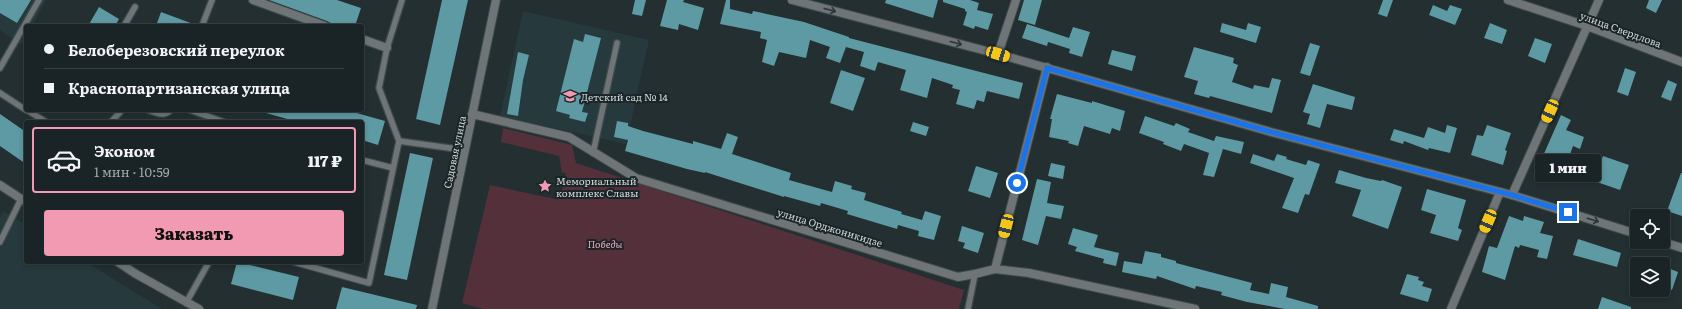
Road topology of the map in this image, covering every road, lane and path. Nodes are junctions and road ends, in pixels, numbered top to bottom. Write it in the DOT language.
graph roads {
  1 [pos="39,0"];
  2 [pos="212,0"];
  3 [pos="253,0"];
  4 [pos="402,0"];
  5 [pos="496,0"];
  6 [pos="792,0"];
  7 [pos="1016,0"];
  8 [pos="1508,0"];
  9 [pos="1599,0"];
  10 [pos="135,7"];
  11 [pos="25,24"];
  12 [pos="125,24"];
  13 [pos="203,24"];
  14 [pos="319,24"];
  15 [pos="24,26"];
  16 [pos="1587,26"];
  17 [pos="364,40"];
  18 [pos="617,43"];
  19 [pos="387,48"];
  20 [pos="998,54"];
  21 [pos="1682,62"];
  22 [pos="0,68"];
  23 [pos="1047,68"];
  24 [pos="0,93"];
  25 [pos="24,109"];
  26 [pos="29,112"];
  27 [pos="120,112"];
  28 [pos="156,112"];
  29 [pos="168,112"];
  30 [pos="196,112"];
  31 [pos="472,114"];
  32 [pos="43,120"];
  33 [pos="113,120"];
  34 [pos="218,120"];
  35 [pos="399,142"];
  36 [pos="464,150"];
  37 [pos="593,152"];
  38 [pos="364,161"];
  39 [pos="393,168"];
  40 [pos="0,185"];
  41 [pos="1500,192"];
  42 [pos="1512,195"];
  43 [pos="24,201"];
  44 [pos="1630,232"];
  45 [pos="0,242"];
  46 [pos="1670,244"];
  47 [pos="1682,248"];
  48 [pos="121,264"];
  49 [pos="208,264"];
  50 [pos="301,264"];
  51 [pos="995,269"];
  52 [pos="975,274"];
  53 [pos="186,303"];
  54 [pos="196,309"];
  55 [pos="432,309"];
  56 [pos="968,309"];
  57 [pos="1195,309"];
  58 [pos="1451,309"];
  1 -- 11 [label="lane"];
  2 -- 13 [label="lane"];
  3 -- 14 [label="street"];
  4 -- 19 [label="lane"];
  5 -- 31 [label="street, Садовая улица"];
  6 -- 20 [label="street, one-way"];
  7 -- 20 [label="street"];
  8 -- 16 [label="street, улица Свердлова"];
  9 -- 16 [label="street"];
  10 -- 12 [label="lane"];
  15 -- 22 [label="lane"];
  16 -- 21 [label="street, улица Свердлова"];
  16 -- 42 [label="street"];
  17 -- 19 [label="street"];
  18 -- 37 [label="lane"];
  19 -- 35 [label="lane"];
  20 -- 23 [label="street"];
  23 -- 41 [label="street"];
  23 -- 51 [label="street"];
  24 -- 25 [label="lane"];
  26 -- 32 [label="lane"];
  27 -- 33 [label="lane"];
  28 -- 29 [label="lane"];
  30 -- 34 [label="lane"];
  31 -- 36 [label="street, Садовая улица"];
  31 -- 37 [label="street, улица Орджоникидзе"];
  35 -- 36 [label="lane"];
  35 -- 39 [label="lane"];
  36 -- 55 [label="street, Садовая улица"];
  37 -- 52 [label="street, улица Орджоникидзе"];
  38 -- 39 [label="lane"];
  39 -- 50 [label="lane"];
  40 -- 43 [label="street"];
  41 -- 42 [label="street"];
  41 -- 58 [label="street"];
  42 -- 44 [label="street, one-way"];
  43 -- 45 [label="lane"];
  46 -- 47 [label="street"];
  48 -- 53 [label="street"];
  49 -- 53 [label="lane"];
  51 -- 52 [label="street, улица Орджоникидзе"];
  51 -- 57 [label="street, улица Орджоникидзе"];
  52 -- 56 [label="lane"];
  53 -- 54 [label="street"];
}
